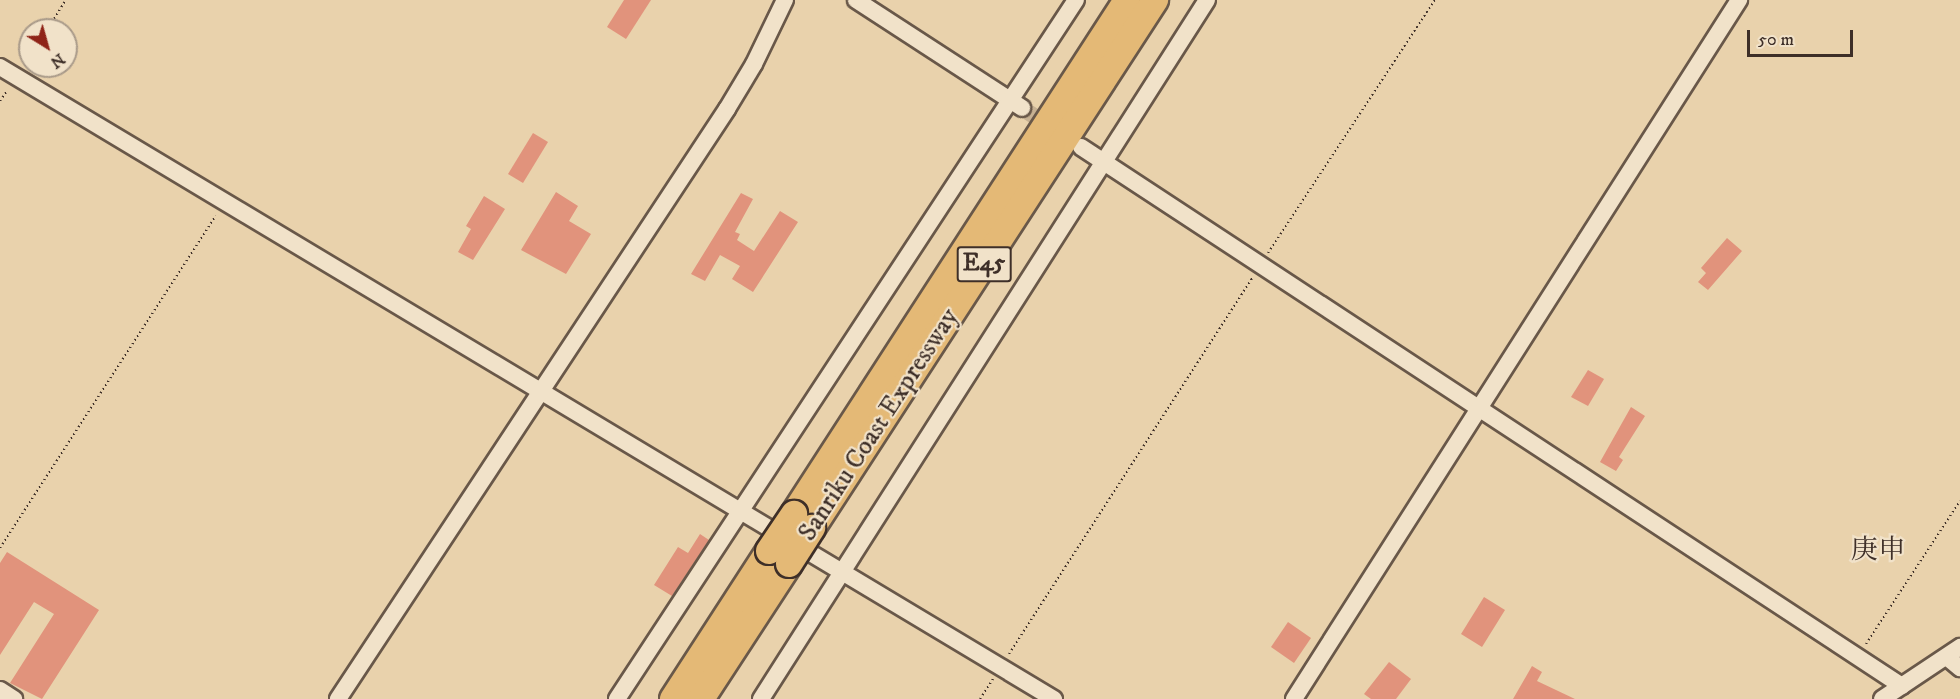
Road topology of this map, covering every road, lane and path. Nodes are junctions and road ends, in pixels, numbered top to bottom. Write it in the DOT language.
graph roads {
  1 [pos="66,0"];
  2 [pos="785,0"];
  3 [pos="856,0"];
  4 [pos="1076,0"];
  5 [pos="1127,0"];
  6 [pos="1155,0"];
  7 [pos="1208,0"];
  8 [pos="1435,0"];
  9 [pos="1739,0"];
  10 [pos="55,18"];
  11 [pos="0,67"];
  12 [pos="1016,104"];
  13 [pos="1081,147"];
  14 [pos="1103,161"];
  15 [pos="225,201"];
  16 [pos="1261,264"];
  17 [pos="541,390"];
  18 [pos="1478,408"];
  19 [pos="1960,501"];
  20 [pos="742,510"];
  21 [pos="803,521"];
  22 [pos="0,548"];
  23 [pos="779,558"];
  24 [pos="843,571"];
  25 [pos="1858,656"];
  26 [pos="1956,658"];
  27 [pos="1001,667"];
  28 [pos="1902,686"];
  29 [pos="0,690"];
  30 [pos="14,699"];
  31 [pos="338,699"];
  32 [pos="617,699"];
  33 [pos="673,699"];
  34 [pos="701,699"];
  35 [pos="761,699"];
  36 [pos="980,699"];
  37 [pos="1054,699"];
  38 [pos="1294,699"];
  39 [pos="1882,699"];
  1 -- 10 [label="path"];
  2 -- 17 [label="street"];
  3 -- 12 [label="street"];
  4 -- 12 [label="street"];
  5 -- 21 [label="highway, Sanriku Coast Expressway / E45"];
  6 -- 21 [label="highway, Sanriku Coast Expressway / E45"];
  7 -- 14 [label="street"];
  8 -- 16 [label="path"];
  9 -- 18 [label="street"];
  11 -- 15 [label="street"];
  12 -- 20 [label="street"];
  13 -- 14 [label="street"];
  14 -- 16 [label="street"];
  14 -- 24 [label="street"];
  15 -- 17 [label="street"];
  15 -- 22 [label="path"];
  16 -- 18 [label="street"];
  16 -- 27 [label="path"];
  17 -- 20 [label="street"];
  17 -- 31 [label="street"];
  18 -- 25 [label="street"];
  18 -- 38 [label="street"];
  19 -- 25 [label="path"];
  20 -- 24 [label="street"];
  20 -- 32 [label="street"];
  21 -- 23 [label="highway, Sanriku Coast Expressway / E45, bridge"];
  23 -- 33 [label="highway, Sanriku Coast Expressway / E45"];
  23 -- 34 [label="highway, Sanriku Coast Expressway / E45"];
  24 -- 27 [label="street"];
  24 -- 35 [label="street"];
  25 -- 28 [label="street"];
  26 -- 28 [label="street"];
  27 -- 36 [label="path"];
  27 -- 37 [label="street"];
  28 -- 39 [label="street"];
  29 -- 30 [label="street"];
}
